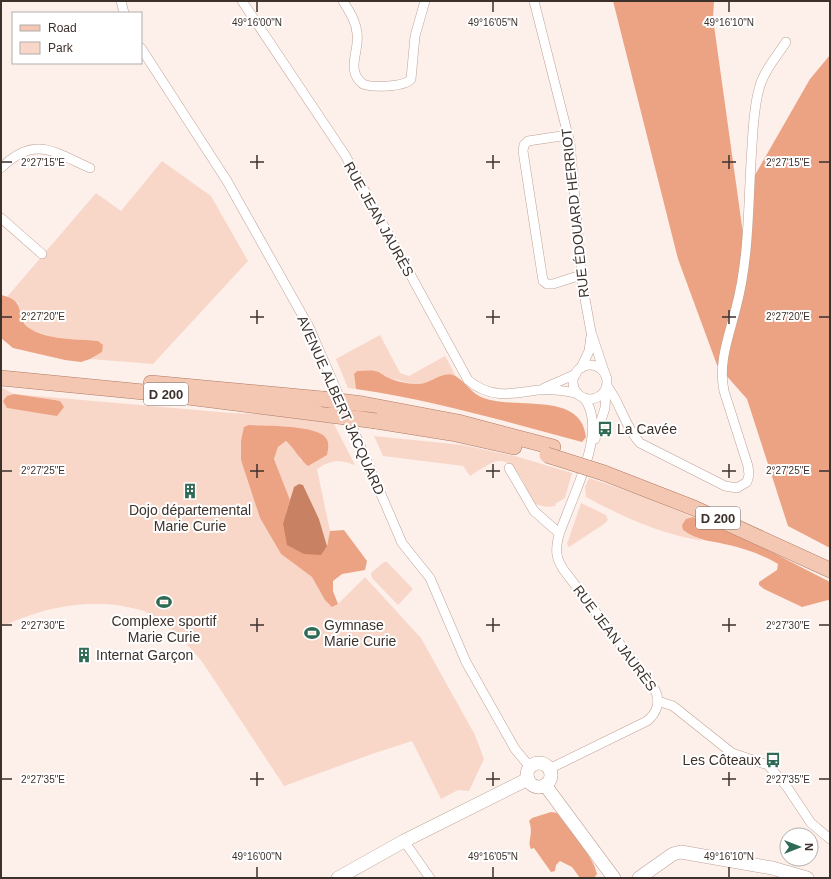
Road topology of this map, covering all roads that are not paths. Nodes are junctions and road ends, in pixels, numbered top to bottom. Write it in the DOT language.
graph roads {
  1 [pos="121,1"];
  2 [pos="242,1"];
  3 [pos="343,1"];
  4 [pos="425,1"];
  5 [pos="534,1"];
  6 [pos="124,12"];
  7 [pos="786,42"];
  8 [pos="142,50"];
  9 [pos="568,135"];
  10 [pos="1,168"];
  11 [pos="90,168"];
  12 [pos="1,218"];
  13 [pos="42,254"];
  14 [pos="581,274"];
  15 [pos="591,332"];
  16 [pos="1,368"];
  17 [pos="578,371"];
  18 [pos="605,374"];
  19 [pos="1,378"];
  20 [pos="606,388"];
  21 [pos="538,390"];
  22 [pos="581,396"];
  23 [pos="590,449"];
  24 [pos="550,451"];
  25 [pos="509,468"];
  26 [pos="606,468"];
  27 [pos="559,533"];
  28 [pos="830,560"];
  29 [pos="830,570"];
  30 [pos="658,702"];
  31 [pos="549,769"];
  32 [pos="529,773"];
  33 [pos="545,785"];
  34 [pos="830,839"];
  35 [pos="404,841"];
  36 [pos="338,878"];
  37 [pos="430,878"];
  38 [pos="614,878"];
  39 [pos="639,878"];
  40 [pos="807,878"];
  1 -- 6 [label="street"];
  2 -- 21 [label="street, RUE JEAN JAURÈS"];
  3 -- 4 [label="street"];
  5 -- 9 [label="street, RUE ÉDOUARD HERRIOT"];
  7 -- 20 [label="street"];
  8 -- 32 [label="street, AVENUE ALBERT JACQUARD"];
  9 -- 14 [label="street, RUE ÉDOUARD HERRIOT"];
  9 -- 14 [label="street"];
  10 -- 11 [label="street"];
  12 -- 13 [label="street"];
  14 -- 15 [label="street, RUE ÉDOUARD HERRIOT"];
  15 -- 17 [label="street, RUE ÉDOUARD HERRIOT"];
  15 -- 18 [label="street, RUE ÉDOUARD HERRIOT"];
  16 -- 24 [label="main road, D 200, bridge"];
  17 -- 18 [label="street"];
  17 -- 21 [label="street, RUE JEAN JAURÈS"];
  17 -- 22 [label="street"];
  18 -- 20 [label="street"];
  19 -- 24 [label="main road, D 200, bridge"];
  20 -- 22 [label="street"];
  20 -- 23 [label="street"];
  21 -- 22 [label="street, RUE JEAN JAURÈS"];
  22 -- 23 [label="street"];
  23 -- 27 [label="street"];
  24 -- 26 [label="main road, D 200, bridge"];
  25 -- 27 [label="street"];
  26 -- 28 [label="main road, D 200"];
  26 -- 29 [label="main road, D 200"];
  27 -- 30 [label="street, RUE JEAN JAURÈS"];
  30 -- 31 [label="street"];
  30 -- 34 [label="street, RUE JEAN JAURÈS"];
  31 -- 32 [label="street"];
  31 -- 33 [label="street"];
  32 -- 33 [label="street"];
  32 -- 35 [label="street"];
  33 -- 38 [label="street"];
  35 -- 36 [label="street"];
  35 -- 37 [label="street"];
  39 -- 40 [label="street"];
}
